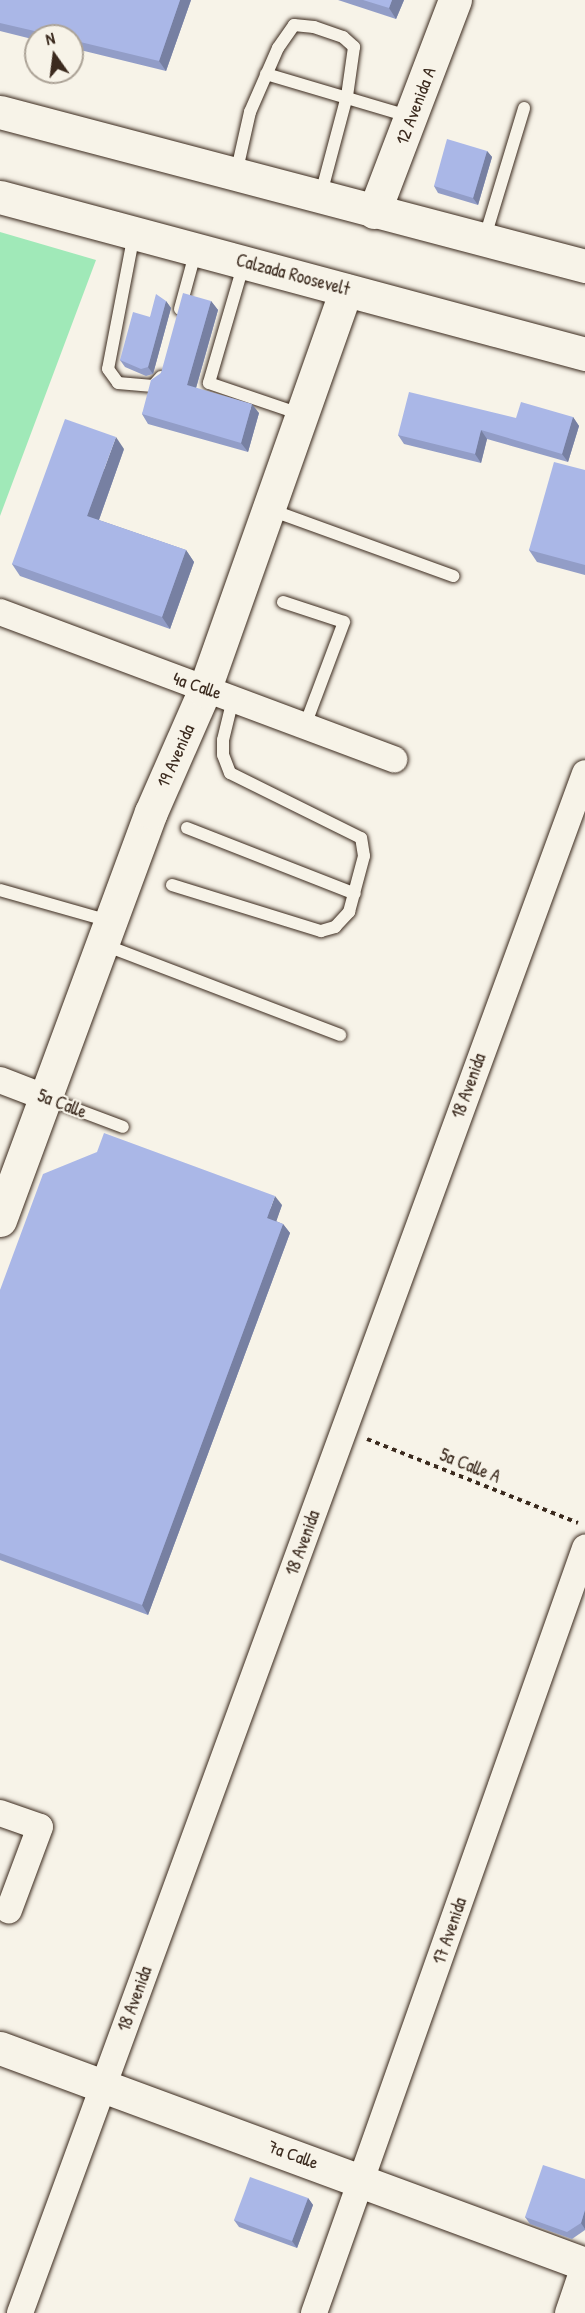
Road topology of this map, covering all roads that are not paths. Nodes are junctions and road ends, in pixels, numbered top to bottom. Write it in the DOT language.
graph roads {
  1 [pos="455,0"];
  2 [pos="266,74"];
  3 [pos="347,96"];
  4 [pos="524,108"];
  5 [pos="0,112"];
  6 [pos="412,118"];
  7 [pos="236,175"];
  8 [pos="0,197"];
  9 [pos="320,197"];
  10 [pos="375,212"];
  11 [pos="134,233"];
  12 [pos="483,241"];
  13 [pos="196,250"];
  14 [pos="244,262"];
  15 [pos="584,263"];
  16 [pos="346,290"];
  17 [pos="175,326"];
  18 [pos="585,354"];
  19 [pos="166,358"];
  20 [pos="304,416"];
  21 [pos="271,510"];
  22 [pos="453,576"];
  23 [pos="283,602"];
  24 [pos="0,612"];
  25 [pos="219,695"];
  26 [pos="305,725"];
  27 [pos="394,759"];
  28 [pos="585,772"];
  29 [pos="577,801"];
  30 [pos="188,828"];
  31 [pos="172,885"];
  32 [pos="0,890"];
  33 [pos="355,894"];
  34 [pos="106,933"];
  35 [pos="340,1035"];
  36 [pos="0,1080"];
  37 [pos="44,1097"];
  38 [pos="123,1127"];
  39 [pos="0,1220"];
  40 [pos="585,1548"];
  41 [pos="0,1813"];
  42 [pos="9,1910"];
  43 [pos="0,2048"];
  44 [pos="103,2084"];
  45 [pos="362,2181"];
  46 [pos="585,2264"];
  47 [pos="585,2272"];
  48 [pos="20,2313"];
  49 [pos="314,2313"];
  50 [pos="571,2313"];
  1 -- 6 [label="main road, 12 Avenida A"];
  2 -- 3 [label="lane"];
  2 -- 3 [label="lane"];
  2 -- 7 [label="lane"];
  3 -- 6 [label="lane"];
  3 -- 9 [label="lane"];
  4 -- 12 [label="lane"];
  5 -- 7 [label="main road"];
  6 -- 10 [label="main road, 12 Avenida A"];
  7 -- 9 [label="main road"];
  8 -- 11 [label="main road, Calzada Roosevelt"];
  9 -- 10 [label="main road"];
  10 -- 12 [label="main road"];
  11 -- 13 [label="main road, Calzada Roosevelt"];
  11 -- 19 [label="lane"];
  12 -- 15 [label="main road"];
  13 -- 14 [label="main road, Calzada Roosevelt"];
  13 -- 17 [label="lane"];
  14 -- 16 [label="main road, Calzada Roosevelt"];
  14 -- 20 [label="lane"];
  16 -- 18 [label="main road, Calzada Roosevelt"];
  16 -- 20 [label="main road, 19 Avenida"];
  20 -- 21 [label="main road, 19 Avenida"];
  21 -- 22 [label="lane"];
  21 -- 25 [label="main road, 19 Avenida"];
  23 -- 26 [label="lane"];
  24 -- 25 [label="street, 4a Calle"];
  25 -- 26 [label="street, 4a Calle"];
  25 -- 33 [label="lane"];
  25 -- 34 [label="main road, 19 Avenida"];
  26 -- 27 [label="street, 4a Calle"];
  28 -- 29 [label="street, 18 Avenida"];
  29 -- 44 [label="street, 18 Avenida"];
  30 -- 33 [label="lane"];
  31 -- 33 [label="lane"];
  32 -- 34 [label="lane"];
  34 -- 35 [label="lane"];
  34 -- 37 [label="main road, 19 Avenida"];
  36 -- 37 [label="street, 5a Calle"];
  37 -- 38 [label="lane, 5a Calle"];
  37 -- 39 [label="main road, 19 Avenida"];
  40 -- 45 [label="street, 17 Avenida"];
  41 -- 42 [label="street"];
  43 -- 44 [label="main road, 7a Calle"];
  44 -- 45 [label="main road, 7a Calle"];
  44 -- 48 [label="street, 18 Avenida"];
  45 -- 46 [label="main road, 7a Calle"];
  45 -- 49 [label="street, 17 Avenida"];
  47 -- 50 [label="main road"];
}
